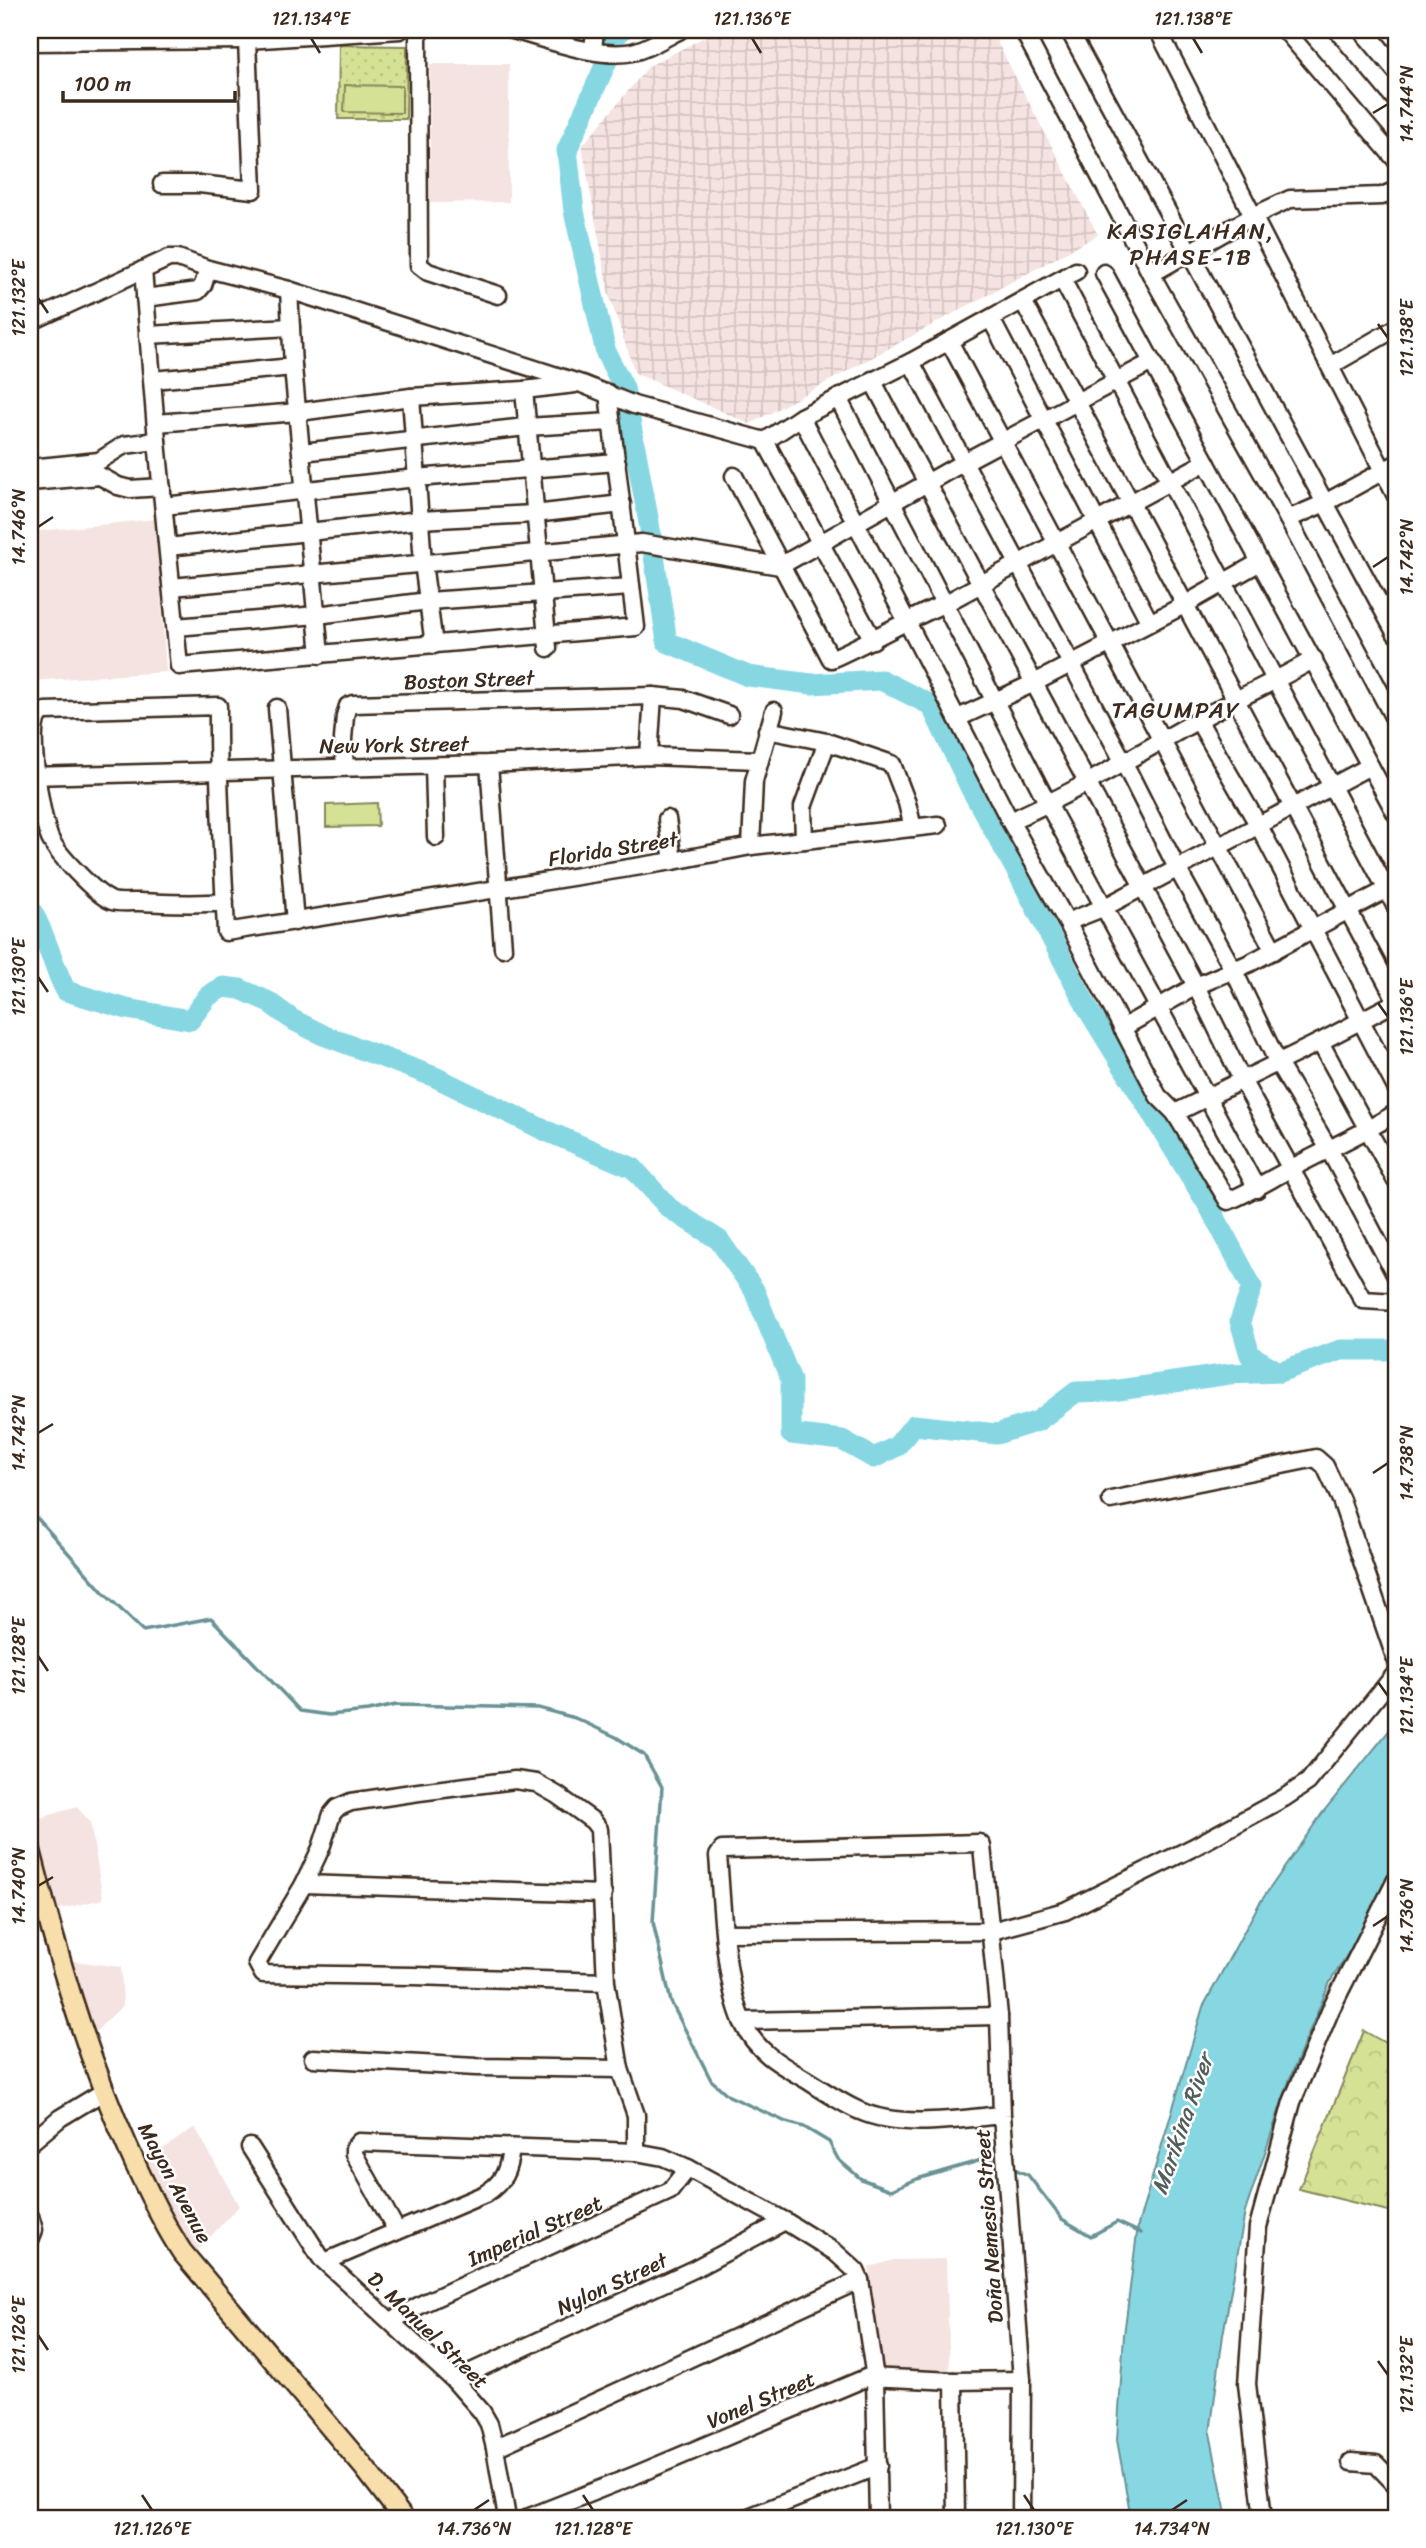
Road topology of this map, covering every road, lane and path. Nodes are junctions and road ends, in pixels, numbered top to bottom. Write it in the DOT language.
graph roads {
  1 [pos="400,30"];
  2 [pos="418,30"];
  3 [pos="513,30"];
  4 [pos="595,30"];
  5 [pos="680,30"];
  6 [pos="1023,30"];
  7 [pos="1069,30"];
  8 [pos="1158,30"];
  9 [pos="1285,30"];
  10 [pos="1337,30"];
  11 [pos="1389,30"];
  12 [pos="1396,39"];
  13 [pos="247,40"];
  14 [pos="30,42"];
  15 [pos="593,50"];
  16 [pos="1396,100"];
  17 [pos="1396,160"];
  18 [pos="162,184"];
  19 [pos="1396,190"];
  20 [pos="1254,216"];
  21 [pos="1190,253"];
  22 [pos="208,269"];
  23 [pos="143,270"];
  24 [pos="1104,272"];
  25 [pos="1151,274"];
  26 [pos="289,290"];
  27 [pos="498,295"];
  28 [pos="145,298"];
  29 [pos="1024,301"];
  30 [pos="991,319"];
  31 [pos="30,322"];
  32 [pos="291,327"];
  33 [pos="1396,328"];
  34 [pos="148,335"];
  35 [pos="949,341"];
  36 [pos="911,362"];
  37 [pos="1152,362"];
  38 [pos="1330,366"];
  39 [pos="293,368"];
  40 [pos="153,380"];
  41 [pos="872,380"];
  42 [pos="1117,382"];
  43 [pos="582,384"];
  44 [pos="524,390"];
  45 [pos="411,397"];
  46 [pos="838,398"];
  47 [pos="621,399"];
  48 [pos="1078,403"];
  49 [pos="299,412"];
  50 [pos="801,417"];
  51 [pos="1044,421"];
  52 [pos="611,422"];
  53 [pos="156,423"];
  54 [pos="526,427"];
  55 [pos="415,439"];
  56 [pos="157,441"];
  57 [pos="765,441"];
  58 [pos="1002,442"];
  59 [pos="302,452"];
  60 [pos="617,462"];
  61 [pos="964,462"];
  62 [pos="1206,462"];
  63 [pos="1390,467"];
  64 [pos="30,468"];
  65 [pos="99,468"];
  66 [pos="530,469"];
  67 [pos="734,476"];
  68 [pos="416,478"];
  69 [pos="30,482"];
  70 [pos="1170,482"];
  71 [pos="926,483"];
  72 [pos="162,486"];
  73 [pos="305,490"];
  74 [pos="1396,496"];
  75 [pos="892,502"];
  76 [pos="1131,503"];
  77 [pos="1325,503"];
  78 [pos="622,504"];
  79 [pos="164,506"];
  80 [pos="534,513"];
  81 [pos="1288,519"];
  82 [pos="420,520"];
  83 [pos="1097,521"];
  84 [pos="855,523"];
  85 [pos="309,532"];
  86 [pos="1057,543"];
  87 [pos="641,544"];
  88 [pos="820,544"];
  89 [pos="168,547"];
  90 [pos="538,551"];
  91 [pos="1259,562"];
  92 [pos="423,563"];
  93 [pos="1018,564"];
  94 [pos="780,566"];
  95 [pos="313,575"];
  96 [pos="1224,583"];
  97 [pos="979,584"];
  98 [pos="172,587"];
  99 [pos="631,587"];
  100 [pos="542,595"];
  101 [pos="428,601"];
  102 [pos="946,603"];
  103 [pos="1186,604"];
  104 [pos="317,615"];
  105 [pos="905,620"];
  106 [pos="1149,621"];
  107 [pos="176,627"];
  108 [pos="1396,634"];
  109 [pos="873,640"];
  110 [pos="547,641"];
  111 [pos="1110,642"];
  112 [pos="434,645"];
  113 [pos="320,655"];
  114 [pos="1314,659"];
  115 [pos="1070,663"];
  116 [pos="1275,682"];
  117 [pos="1034,683"];
  118 [pos="653,696"];
  119 [pos="1235,699"];
  120 [pos="997,702"];
  121 [pos="277,708"];
  122 [pos="774,711"];
  123 [pos="729,715"];
  124 [pos="958,718"];
  125 [pos="1198,720"];
  126 [pos="1396,722"];
  127 [pos="767,730"];
  128 [pos="1161,741"];
  129 [pos="827,742"];
  130 [pos="649,756"];
  131 [pos="759,760"];
  132 [pos="1124,763"];
  133 [pos="489,764"];
  134 [pos="434,766"];
  135 [pos="1370,766"];
  136 [pos="345,767"];
  137 [pos="281,769"];
  138 [pos="217,771"];
  139 [pos="33,776"];
  140 [pos="1087,782"];
  141 [pos="1331,787"];
  142 [pos="1048,804"];
  143 [pos="1294,807"];
  144 [pos="1396,814"];
  145 [pos="667,819"];
  146 [pos="1010,821"];
  147 [pos="938,825"];
  148 [pos="1259,826"];
  149 [pos="913,828"];
  150 [pos="436,837"];
  151 [pos="804,840"];
  152 [pos="751,846"];
  153 [pos="1217,846"];
  154 [pos="673,861"];
  155 [pos="1177,868"];
  156 [pos="1142,885"];
  157 [pos="1392,887"];
  158 [pos="498,888"];
  159 [pos="225,902"];
  160 [pos="1105,907"];
  161 [pos="1396,907"];
  162 [pos="1349,910"];
  163 [pos="295,922"];
  164 [pos="1067,922"];
  165 [pos="1312,928"];
  166 [pos="503,948"];
  167 [pos="1274,951"];
  168 [pos="1234,971"];
  169 [pos="1196,986"];
  170 [pos="1396,1001"];
  171 [pos="1159,1007"];
  172 [pos="1361,1021"];
  173 [pos="1122,1028"];
  174 [pos="1320,1042"];
  175 [pos="1278,1063"];
  176 [pos="1242,1080"];
  177 [pos="1396,1088"];
  178 [pos="1207,1099"];
  179 [pos="1175,1113"];
  180 [pos="1396,1113"];
  181 [pos="1370,1129"];
  182 [pos="1330,1151"];
  183 [pos="1290,1169"];
  184 [pos="1396,1181"];
  185 [pos="1257,1189"];
  186 [pos="1396,1276"];
  187 [pos="1396,1302"];
  188 [pos="1111,1500"];
  189 [pos="1396,1660"];
  190 [pos="1396,1673"];
  191 [pos="30,1849"];
  192 [pos="1396,1880"];
  193 [pos="304,1884"];
  194 [pos="603,1894"];
  195 [pos="992,1931"];
  196 [pos="725,1933"];
  197 [pos="606,1982"];
  198 [pos="999,2016"];
  199 [pos="742,2021"];
  200 [pos="313,2058"];
  201 [pos="620,2069"];
  202 [pos="103,2092"];
  203 [pos="1002,2115"];
  204 [pos="30,2143"];
  205 [pos="250,2147"];
  206 [pos="511,2149"];
  207 [pos="636,2152"];
  208 [pos="688,2168"];
  209 [pos="30,2216"];
  210 [pos="785,2221"];
  211 [pos="397,2231"];
  212 [pos="30,2240"];
  213 [pos="327,2261"];
  214 [pos="860,2280"];
  215 [pos="391,2321"];
  216 [pos="875,2378"];
  217 [pos="454,2380"];
  218 [pos="1022,2380"];
  219 [pos="954,2381"];
  220 [pos="495,2448"];
  221 [pos="1352,2462"];
  222 [pos="878,2466"];
  223 [pos="1396,2485"];
  224 [pos="1396,2500"];
  225 [pos="403,2518"];
  226 [pos="507,2518"];
  227 [pos="527,2518"];
  228 [pos="746,2518"];
  229 [pos="878,2518"];
  230 [pos="956,2518"];
  231 [pos="1021,2518"];
  232 [pos="1263,2518"];
  1 -- 13 [label="street"];
  2 -- 27 [label="street"];
  3 -- 15 [label="street"];
  4 -- 15 [label="street"];
  5 -- 15 [label="street"];
  6 -- 25 [label="street"];
  7 -- 21 [label="street"];
  8 -- 20 [label="street"];
  9 -- 17 [label="street"];
  10 -- 16 [label="street"];
  11 -- 12 [label="street"];
  13 -- 14 [label="street"];
  13 -- 18 [label="street"];
  19 -- 20 [label="street"];
  20 -- 21 [label="street"];
  20 -- 38 [label="street"];
  21 -- 25 [label="street"];
  21 -- 77 [label="street"];
  22 -- 23 [label="street"];
  22 -- 26 [label="street"];
  22 -- 28 [label="street"];
  23 -- 28 [label="street"];
  23 -- 31 [label="street"];
  24 -- 37 [label="street"];
  25 -- 81 [label="street"];
  26 -- 32 [label="street"];
  26 -- 43 [label="street"];
  28 -- 34 [label="street"];
  29 -- 30 [label="street"];
  29 -- 42 [label="street"];
  29 -- 48 [label="street"];
  30 -- 35 [label="street"];
  30 -- 51 [label="street"];
  32 -- 34 [label="street"];
  32 -- 39 [label="street"];
  33 -- 38 [label="street"];
  34 -- 40 [label="street"];
  35 -- 36 [label="street"];
  35 -- 58 [label="street"];
  36 -- 41 [label="street"];
  36 -- 61 [label="street"];
  37 -- 42 [label="street"];
  37 -- 62 [label="street"];
  38 -- 63 [label="street"];
  39 -- 40 [label="street"];
  39 -- 49 [label="street"];
  40 -- 53 [label="street"];
  41 -- 46 [label="street"];
  41 -- 71 [label="street"];
  42 -- 48 [label="street"];
  42 -- 70 [label="street"];
  43 -- 44 [label="street"];
  43 -- 47 [label="street"];
  44 -- 45 [label="street"];
  44 -- 54 [label="street"];
  45 -- 49 [label="street"];
  45 -- 55 [label="street"];
  46 -- 50 [label="street"];
  46 -- 75 [label="street"];
  47 -- 52 [label="street"];
  47 -- 57 [label="street"];
  48 -- 51 [label="street"];
  48 -- 76 [label="street"];
  49 -- 53 [label="street"];
  49 -- 59 [label="street"];
  50 -- 57 [label="street"];
  50 -- 84 [label="street"];
  51 -- 58 [label="street"];
  51 -- 83 [label="street"];
  52 -- 54 [label="street"];
  52 -- 60 [label="street"];
  53 -- 56 [label="street"];
  54 -- 55 [label="street"];
  54 -- 66 [label="street"];
  55 -- 59 [label="street"];
  55 -- 68 [label="street"];
  56 -- 65 [label="street"];
  56 -- 72 [label="street"];
  57 -- 88 [label="street"];
  58 -- 61 [label="street"];
  58 -- 86 [label="street"];
  59 -- 73 [label="street"];
  60 -- 66 [label="street"];
  60 -- 78 [label="street"];
  61 -- 71 [label="street"];
  61 -- 93 [label="street"];
  62 -- 70 [label="street"];
  62 -- 91 [label="street"];
  63 -- 74 [label="street"];
  63 -- 77 [label="street"];
  64 -- 65 [label="street"];
  65 -- 69 [label="street"];
  65 -- 72 [label="street"];
  66 -- 68 [label="street"];
  66 -- 80 [label="street"];
  67 -- 94 [label="street"];
  68 -- 73 [label="street"];
  68 -- 82 [label="street"];
  70 -- 76 [label="street"];
  70 -- 96 [label="street"];
  71 -- 75 [label="street"];
  71 -- 97 [label="street"];
  72 -- 79 [label="street"];
  73 -- 79 [label="street"];
  73 -- 85 [label="street"];
  75 -- 84 [label="street"];
  75 -- 102 [label="street"];
  76 -- 83 [label="street"];
  76 -- 103 [label="street"];
  77 -- 81 [label="street"];
  77 -- 108 [label="street"];
  78 -- 80 [label="street"];
  78 -- 87 [label="street"];
  79 -- 89 [label="street"];
  80 -- 82 [label="street"];
  80 -- 90 [label="street"];
  81 -- 126 [label="street"];
  82 -- 85 [label="street"];
  82 -- 92 [label="street"];
  83 -- 86 [label="street"];
  83 -- 106 [label="street"];
  84 -- 88 [label="street"];
  84 -- 105 [label="street"];
  85 -- 89 [label="street"];
  85 -- 95 [label="street"];
  86 -- 93 [label="street"];
  86 -- 111 [label="street"];
  87 -- 90 [label="street"];
  87 -- 94 [label="street"];
  87 -- 99 [label="street"];
  88 -- 94 [label="street"];
  88 -- 109 [label="street"];
  89 -- 98 [label="street"];
  90 -- 92 [label="street"];
  90 -- 100 [label="street"];
  91 -- 96 [label="street"];
  91 -- 114 [label="street"];
  92 -- 95 [label="street"];
  92 -- 101 [label="street"];
  93 -- 97 [label="street"];
  93 -- 115 [label="street"];
  94 -- 109 [label="street"];
  95 -- 98 [label="street"];
  95 -- 104 [label="street"];
  96 -- 103 [label="street"];
  96 -- 116 [label="street"];
  97 -- 102 [label="street"];
  97 -- 117 [label="street"];
  98 -- 107 [label="street"];
  99 -- 100 [label="street"];
  99 -- 110 [label="street"];
  100 -- 101 [label="street"];
  100 -- 110 [label="street"];
  101 -- 104 [label="street"];
  101 -- 112 [label="street"];
  102 -- 105 [label="street"];
  102 -- 120 [label="street"];
  103 -- 106 [label="street"];
  103 -- 119 [label="street"];
  104 -- 107 [label="street"];
  104 -- 113 [label="street"];
  105 -- 109 [label="street"];
  105 -- 124 [label="street"];
  106 -- 111 [label="street"];
  107 -- 113 [label="street"];
  110 -- 112 [label="street"];
  111 -- 115 [label="street"];
  111 -- 128 [label="street"];
  112 -- 113 [label="street"];
  114 -- 116 [label="street"];
  114 -- 135 [label="street"];
  115 -- 117 [label="street"];
  115 -- 132 [label="street"];
  116 -- 119 [label="street"];
  116 -- 141 [label="street"];
  117 -- 120 [label="street"];
  117 -- 140 [label="street"];
  118 -- 123 [label="street, Boston Street"];
  118 -- 130 [label="street"];
  118 -- 136 [label="street, Boston Street"];
  119 -- 125 [label="street"];
  119 -- 143 [label="street"];
  120 -- 124 [label="street"];
  120 -- 142 [label="street"];
  121 -- 137 [label="street"];
  122 -- 127 [label="street"];
  124 -- 146 [label="street"];
  125 -- 128 [label="street"];
  125 -- 148 [label="street"];
  127 -- 129 [label="street"];
  127 -- 131 [label="street"];
  128 -- 132 [label="street"];
  128 -- 153 [label="street"];
  129 -- 149 [label="street"];
  129 -- 151 [label="street"];
  130 -- 131 [label="street, New York Street"];
  130 -- 133 [label="street, New York Street"];
  131 -- 152 [label="street"];
  132 -- 140 [label="street"];
  132 -- 155 [label="street"];
  133 -- 134 [label="street, New York Street"];
  133 -- 158 [label="street"];
  134 -- 136 [label="street, New York Street"];
  134 -- 150 [label="street"];
  135 -- 141 [label="street"];
  135 -- 144 [label="street"];
  136 -- 137 [label="street, New York Street"];
  137 -- 138 [label="street, New York Street"];
  137 -- 163 [label="street"];
  138 -- 139 [label="street, New York Street"];
  138 -- 139 [label="street"];
  138 -- 159 [label="street"];
  139 -- 159 [label="street"];
  140 -- 142 [label="street"];
  140 -- 156 [label="street"];
  141 -- 143 [label="street"];
  141 -- 157 [label="street"];
  142 -- 146 [label="street"];
  142 -- 160 [label="street"];
  143 -- 148 [label="street"];
  143 -- 162 [label="street"];
  145 -- 154 [label="street"];
  146 -- 164 [label="street"];
  147 -- 149 [label="street, Florida Street"];
  148 -- 153 [label="street"];
  148 -- 165 [label="street"];
  149 -- 151 [label="street, Florida Street"];
  151 -- 152 [label="street, Florida Street"];
  152 -- 154 [label="street, Florida Street"];
  153 -- 155 [label="street"];
  153 -- 167 [label="street"];
  154 -- 158 [label="street, Florida Street"];
  155 -- 156 [label="street"];
  155 -- 168 [label="street"];
  156 -- 160 [label="street"];
  156 -- 169 [label="street"];
  157 -- 161 [label="street"];
  157 -- 162 [label="street"];
  158 -- 163 [label="street, Florida Street"];
  158 -- 166 [label="street"];
  159 -- 163 [label="street, Florida Street"];
  160 -- 164 [label="street"];
  160 -- 171 [label="street"];
  162 -- 165 [label="street"];
  162 -- 170 [label="street"];
  164 -- 173 [label="street"];
  165 -- 167 [label="street"];
  165 -- 172 [label="street"];
  167 -- 168 [label="street"];
  168 -- 169 [label="street"];
  168 -- 175 [label="street"];
  169 -- 171 [label="street"];
  169 -- 176 [label="street"];
  170 -- 172 [label="street"];
  171 -- 173 [label="street"];
  171 -- 178 [label="street"];
  172 -- 174 [label="street"];
  172 -- 177 [label="street"];
  173 -- 179 [label="street"];
  174 -- 175 [label="street"];
  174 -- 181 [label="street"];
  175 -- 176 [label="street"];
  175 -- 182 [label="street"];
  176 -- 178 [label="street"];
  176 -- 183 [label="street"];
  178 -- 179 [label="street"];
  178 -- 185 [label="street"];
  179 -- 185 [label="street"];
  180 -- 181 [label="street"];
  181 -- 182 [label="street"];
  181 -- 184 [label="street"];
  182 -- 183 [label="street"];
  182 -- 186 [label="street"];
  183 -- 185 [label="street"];
  183 -- 187 [label="street"];
  188 -- 189 [label="street"];
  190 -- 195 [label="street"];
  191 -- 202 [label="main road, Mayon Avenue"];
  192 -- 232 [label="street"];
  193 -- 194 [label="street"];
  193 -- 194 [label="street"];
  193 -- 197 [label="street"];
  194 -- 197 [label="street"];
  195 -- 196 [label="street"];
  195 -- 196 [label="street, Doña Nemesia Street"];
  195 -- 198 [label="street, Doña Nemesia Street"];
  196 -- 199 [label="street"];
  197 -- 201 [label="street"];
  198 -- 199 [label="street"];
  198 -- 203 [label="street, Doña Nemesia Street"];
  199 -- 203 [label="street"];
  200 -- 201 [label="street"];
  201 -- 207 [label="street"];
  202 -- 204 [label="street"];
  202 -- 225 [label="main road, Mayon Avenue"];
  203 -- 218 [label="street, Doña Nemesia Street"];
  205 -- 213 [label="street, D. Manuel Street"];
  206 -- 207 [label="street"];
  206 -- 211 [label="street"];
  206 -- 211 [label="street"];
  207 -- 208 [label="street"];
  208 -- 210 [label="street"];
  208 -- 215 [label="street, Imperial Street"];
  209 -- 212 [label="street"];
  210 -- 214 [label="street"];
  210 -- 217 [label="street, Nylon Street"];
  211 -- 213 [label="street"];
  213 -- 215 [label="street, D. Manuel Street"];
  214 -- 216 [label="street"];
  214 -- 220 [label="street"];
  215 -- 217 [label="street, D. Manuel Street"];
  216 -- 219 [label="street, Vonel Street"];
  216 -- 222 [label="street"];
  216 -- 227 [label="street, Vonel Street"];
  217 -- 220 [label="street, D. Manuel Street"];
  218 -- 219 [label="street, Vonel Street"];
  218 -- 231 [label="street, Doña Nemesia Street"];
  219 -- 230 [label="street"];
  220 -- 226 [label="street, D. Manuel Street"];
  221 -- 223 [label="street"];
  222 -- 228 [label="street"];
  222 -- 229 [label="street"];
  223 -- 224 [label="street"];
}
